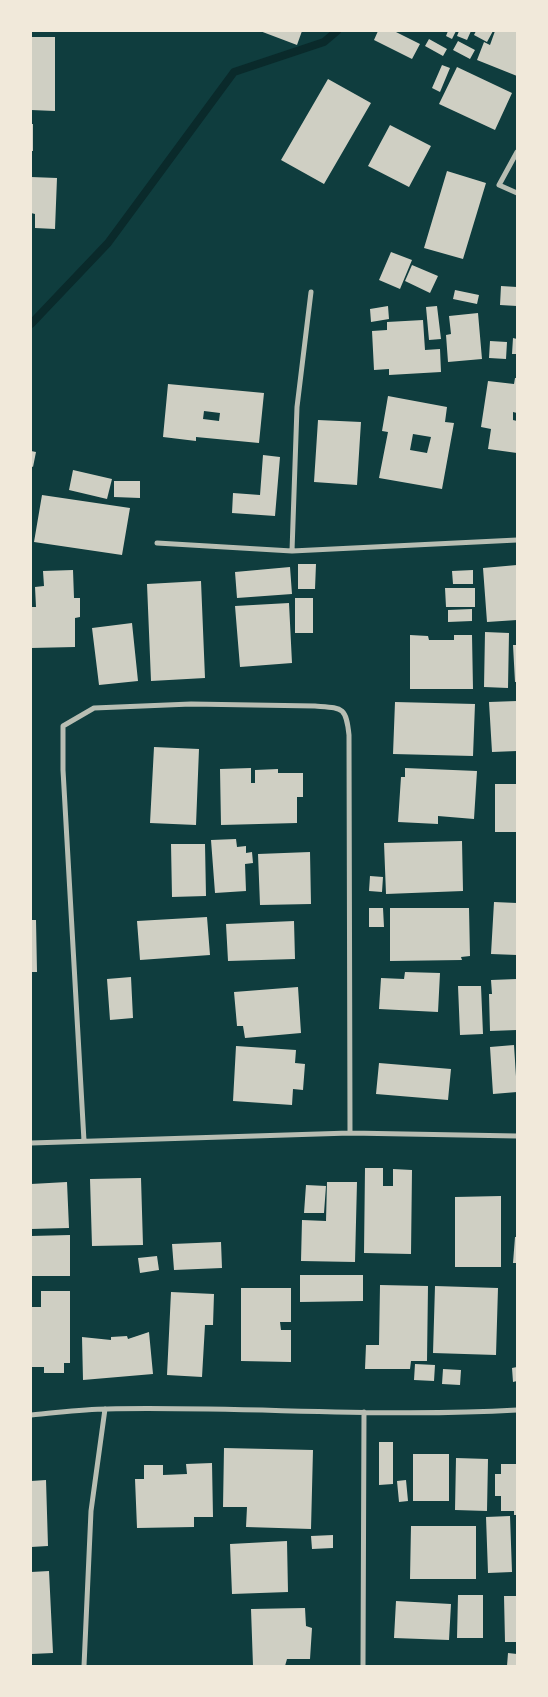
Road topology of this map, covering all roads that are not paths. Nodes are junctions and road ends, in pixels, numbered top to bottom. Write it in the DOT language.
graph roads {
  1 [pos="517,152"];
  2 [pos="517,193"];
  3 [pos="311,292"];
  4 [pos="517,540"];
  5 [pos="157,542"];
  6 [pos="292,551"];
  7 [pos="350,1133"];
  8 [pos="517,1136"];
  9 [pos="84,1141"];
  10 [pos="31,1143"];
  11 [pos="105,1409"];
  12 [pos="517,1410"];
  13 [pos="364,1412"];
  14 [pos="31,1415"];
  15 [pos="84,1666"];
  16 [pos="363,1666"];
  1 -- 2 [label="street"];
  3 -- 6 [label="street"];
  4 -- 6 [label="street"];
  5 -- 6 [label="street"];
  7 -- 8 [label="street"];
  7 -- 9 [label="street"];
  7 -- 9 [label="street"];
  9 -- 10 [label="street"];
  11 -- 13 [label="street"];
  11 -- 14 [label="street"];
  11 -- 15 [label="street"];
  12 -- 13 [label="street"];
  13 -- 16 [label="street"];
}
